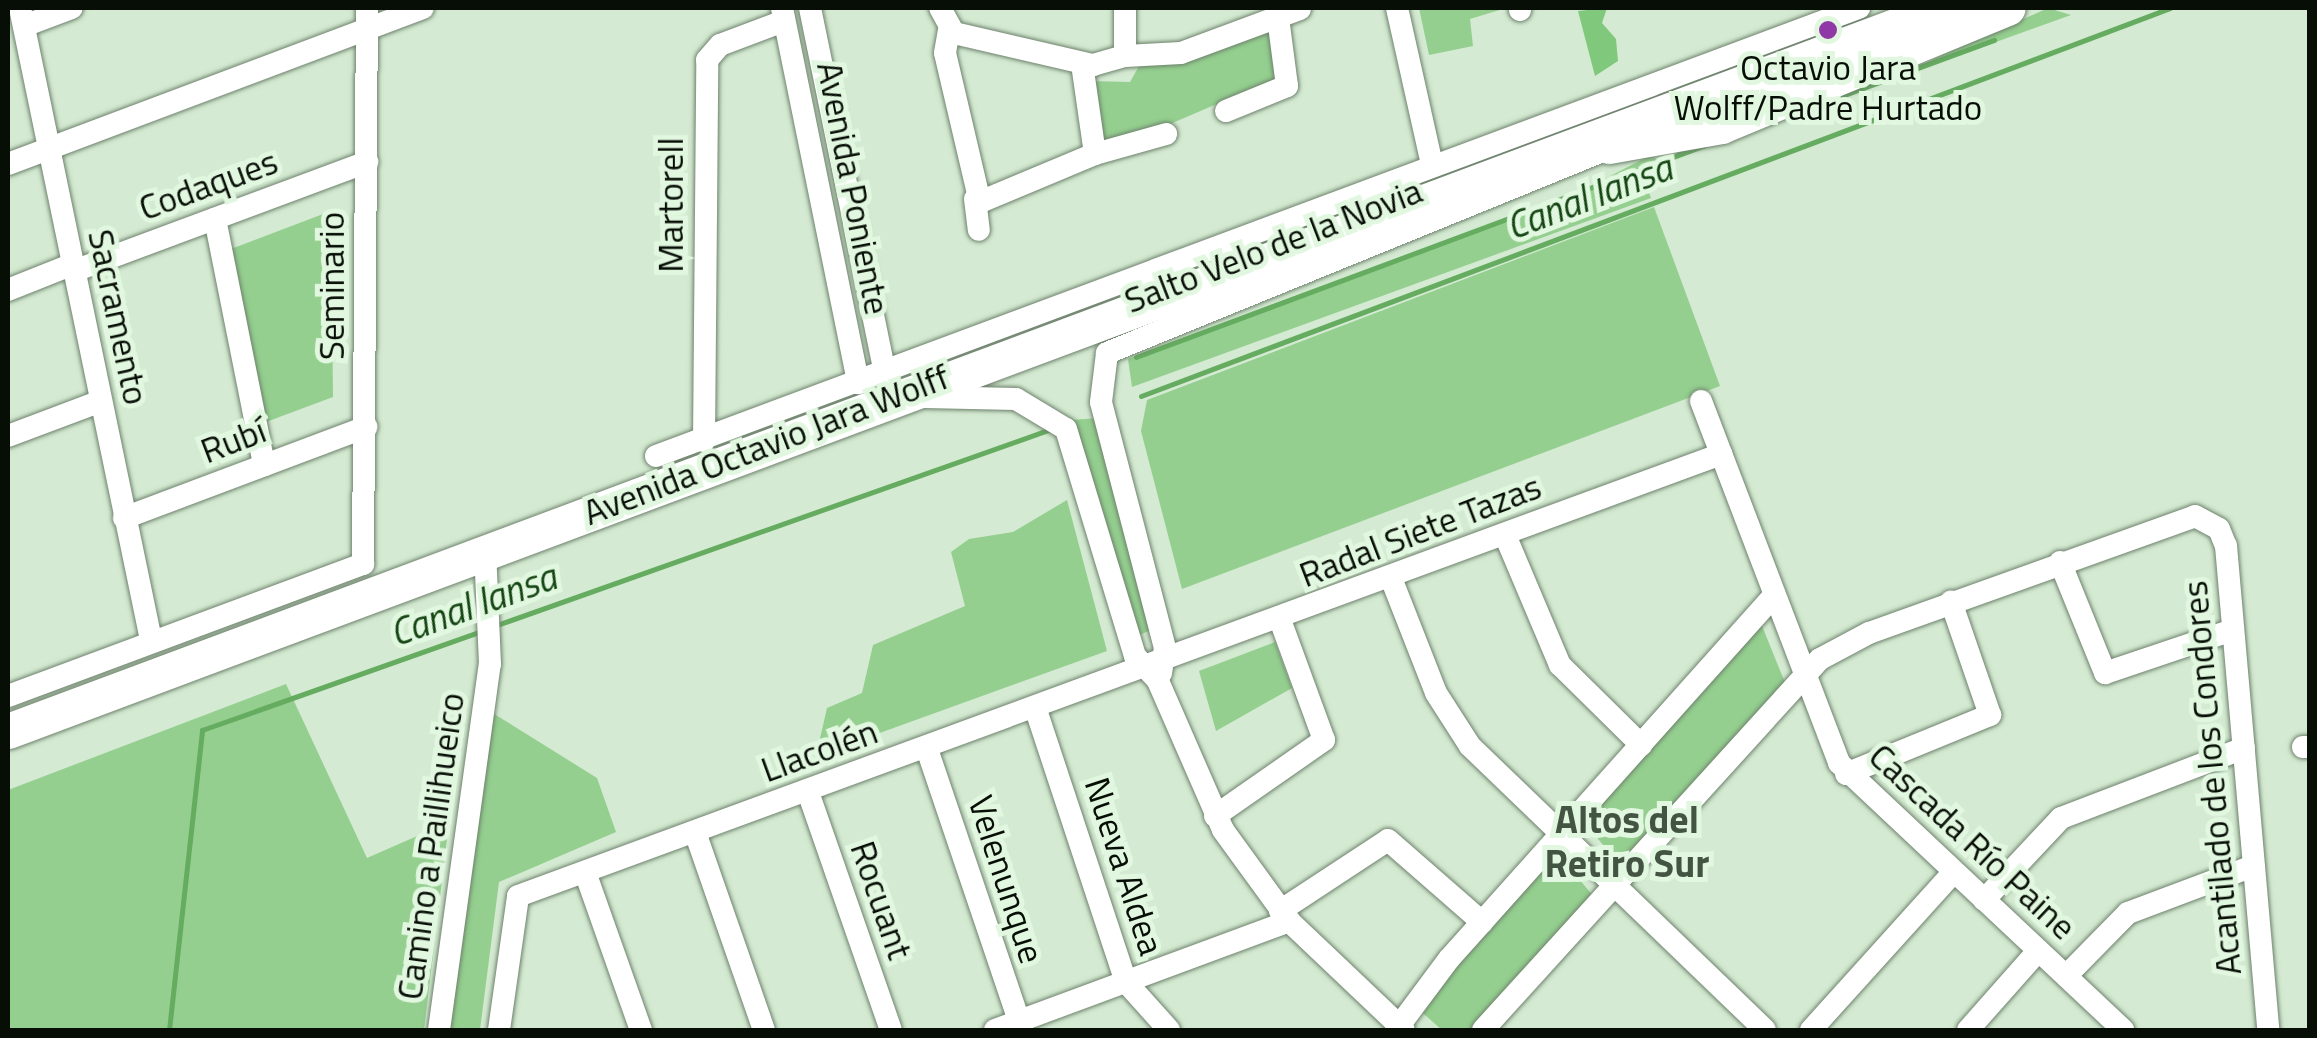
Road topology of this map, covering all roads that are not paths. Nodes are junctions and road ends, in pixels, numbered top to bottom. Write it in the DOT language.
graph roads {
  1 [pos="72,8"];
  2 [pos="424,8"];
  3 [pos="810,8"];
  4 [pos="940,8"];
  5 [pos="1125,8"];
  6 [pos="1397,8"];
  7 [pos="1859,8"];
  8 [pos="1923,11"];
  9 [pos="1990,12"];
  10 [pos="783,14"];
  11 [pos="1289,14"];
  12 [pos="22,17"];
  13 [pos="367,18"];
  14 [pos="949,30"];
  15 [pos="1125,56"];
  16 [pos="1082,64"];
  17 [pos="1310,80"];
  18 [pos="1286,86"];
  19 [pos="1226,111"];
  20 [pos="1166,134"];
  21 [pos="1615,146"];
  22 [pos="49,148"];
  23 [pos="1095,154"];
  24 [pos="1524,158"];
  25 [pos="366,162"];
  26 [pos="8,164"];
  27 [pos="1432,164"];
  28 [pos="975,199"];
  29 [pos="214,219"];
  30 [pos="979,230"];
  31 [pos="73,268"];
  32 [pos="8,290"];
  33 [pos="876,384"];
  34 [pos="100,401"];
  35 [pos="1701,401"];
  36 [pos="366,427"];
  37 [pos="8,436"];
  38 [pos="704,441"];
  39 [pos="1721,454"];
  40 [pos="656,456"];
  41 [pos="264,466"];
  42 [pos="124,518"];
  43 [pos="1505,535"];
  44 [pos="485,551"];
  45 [pos="2060,562"];
  46 [pos="1391,578"];
  47 [pos="1771,599"];
  48 [pos="1951,602"];
  49 [pos="1280,620"];
  50 [pos="2233,630"];
  51 [pos="151,640"];
  52 [pos="1153,672"];
  53 [pos="1801,674"];
  54 [pos="130,685"];
  55 [pos="8,696"];
  56 [pos="8,706"];
  57 [pos="1036,710"];
  58 [pos="8,730"];
  59 [pos="1640,745"];
  60 [pos="2244,748"];
  61 [pos="927,749"];
  62 [pos="1846,774"];
  63 [pos="808,792"];
  64 [pos="1215,816"];
  65 [pos="695,832"];
  66 [pos="1561,833"];
  67 [pos="2253,866"];
  68 [pos="585,872"];
  69 [pos="1952,873"];
  70 [pos="1608,888"];
  71 [pos="1984,900"];
  72 [pos="1285,916"];
  73 [pos="1482,922"];
  74 [pos="2038,952"];
  75 [pos="2066,976"];
  76 [pos="1126,982"];
  77 [pos="1020,1026"];
  78 [pos="1400,1029"];
  79 [pos="439,1030"];
  80 [pos="499,1030"];
  81 [pos="641,1030"];
  82 [pos="764,1030"];
  83 [pos="891,1030"];
  84 [pos="994,1030"];
  85 [pos="1170,1030"];
  86 [pos="1482,1030"];
  87 [pos="1765,1030"];
  88 [pos="1811,1030"];
  89 [pos="1968,1030"];
  90 [pos="2122,1030"];
  91 [pos="2268,1030"];
  1 -- 12 [label="street"];
  2 -- 13 [label="street"];
  3 -- 33 [label="street, Avenida Poniente"];
  4 -- 14 [label="street"];
  5 -- 15 [label="street"];
  6 -- 27 [label="street"];
  7 -- 27 [label="street, Avenida Octavio Jara Wolff"];
  8 -- 24 [label="main road, Avenida Octavio Jara Wolff"];
  9 -- 21 [label="main road, Avenida Octavio Jara Wolff"];
  10 -- 33 [label="street, Avenida Poniente"];
  10 -- 38 [label="street, Martorell"];
  11 -- 15 [label="street"];
  11 -- 18 [label="street"];
  12 -- 22 [label="street, Sacramento"];
  13 -- 22 [label="street"];
  13 -- 25 [label="street, Seminario"];
  14 -- 16 [label="street"];
  14 -- 28 [label="street"];
  15 -- 16 [label="street"];
  16 -- 23 [label="street"];
  17 -- 18 [label="street"];
  18 -- 19 [label="street"];
  20 -- 23 [label="street"];
  21 -- 24 [label="main road, Avenida Octavio Jara Wolff"];
  21 -- 52 [label="street, Salto Velo de la Novia"];
  22 -- 26 [label="street"];
  22 -- 31 [label="street, Sacramento"];
  23 -- 28 [label="street"];
  24 -- 33 [label="main road, Avenida Octavio Jara Wolff"];
  25 -- 29 [label="street, Codaques"];
  25 -- 36 [label="street, Seminario"];
  27 -- 33 [label="street, Avenida Octavio Jara Wolff"];
  28 -- 30 [label="street"];
  29 -- 31 [label="street, Codaques"];
  29 -- 41 [label="street"];
  31 -- 32 [label="street, Codaques"];
  31 -- 34 [label="street, Sacramento"];
  33 -- 38 [label="street, Avenida Octavio Jara Wolff"];
  33 -- 44 [label="main road, Avenida Octavio Jara Wolff"];
  33 -- 52 [label="street, Salto Velo de la Novia"];
  34 -- 37 [label="street"];
  34 -- 42 [label="street, Sacramento"];
  35 -- 39 [label="street, Cascada Río Paine"];
  36 -- 41 [label="street, Rubí"];
  36 -- 51 [label="street, Seminario"];
  38 -- 40 [label="street, Avenida Octavio Jara Wolff"];
  39 -- 43 [label="street, Radal Siete Tazas"];
  39 -- 47 [label="street, Cascada Río Paine"];
  41 -- 42 [label="street, Rubí"];
  42 -- 51 [label="street, Sacramento"];
  43 -- 46 [label="street, Radal Siete Tazas"];
  43 -- 59 [label="street"];
  44 -- 54 [label="main road, Avenida Octavio Jara Wolff"];
  44 -- 79 [label="street, Camino a Paillihueico"];
  45 -- 48 [label="street"];
  45 -- 50 [label="street"];
  45 -- 50 [label="street, Acantilado de los Condores"];
  46 -- 49 [label="street, Radal Siete Tazas"];
  46 -- 66 [label="street"];
  47 -- 53 [label="street, Cascada Río Paine"];
  47 -- 59 [label="street"];
  48 -- 53 [label="street"];
  48 -- 62 [label="street"];
  49 -- 52 [label="street, Radal Siete Tazas"];
  49 -- 64 [label="street"];
  50 -- 60 [label="street, Acantilado de los Condores"];
  51 -- 55 [label="street"];
  52 -- 57 [label="street, Llacolén"];
  52 -- 64 [label="street, Salto Velo de la Novia"];
  53 -- 62 [label="street, Cascada Río Paine"];
  53 -- 70 [label="street"];
  54 -- 56 [label="main road"];
  54 -- 58 [label="main road, Avenida Octavio Jara Wolff"];
  57 -- 61 [label="street, Llacolén"];
  57 -- 76 [label="street, Nueva Aldea"];
  59 -- 66 [label="street"];
  60 -- 67 [label="street, Acantilado de los Condores"];
  60 -- 71 [label="street"];
  61 -- 63 [label="street, Llacolén"];
  61 -- 77 [label="street, Velenunque"];
  62 -- 69 [label="street, Cascada Río Paine"];
  63 -- 65 [label="street, Llacolén"];
  63 -- 83 [label="street, Rocuant"];
  64 -- 72 [label="street, Salto Velo de la Novia"];
  65 -- 68 [label="street, Llacolén"];
  65 -- 82 [label="street"];
  66 -- 70 [label="street"];
  66 -- 73 [label="street"];
  67 -- 75 [label="street"];
  67 -- 91 [label="street, Acantilado de los Condores"];
  68 -- 80 [label="street, Llacolén"];
  68 -- 81 [label="street"];
  69 -- 71 [label="street, Cascada Río Paine"];
  69 -- 88 [label="street"];
  70 -- 86 [label="street"];
  70 -- 87 [label="street"];
  71 -- 74 [label="street, Cascada Río Paine"];
  72 -- 73 [label="street"];
  72 -- 76 [label="street"];
  72 -- 78 [label="street, Salto Velo de la Novia"];
  73 -- 78 [label="street"];
  74 -- 75 [label="street, Cascada Río Paine"];
  74 -- 89 [label="street"];
  75 -- 90 [label="street, Cascada Río Paine"];
  76 -- 77 [label="street"];
  76 -- 85 [label="street, Nueva Aldea"];
  77 -- 84 [label="street"];
}
